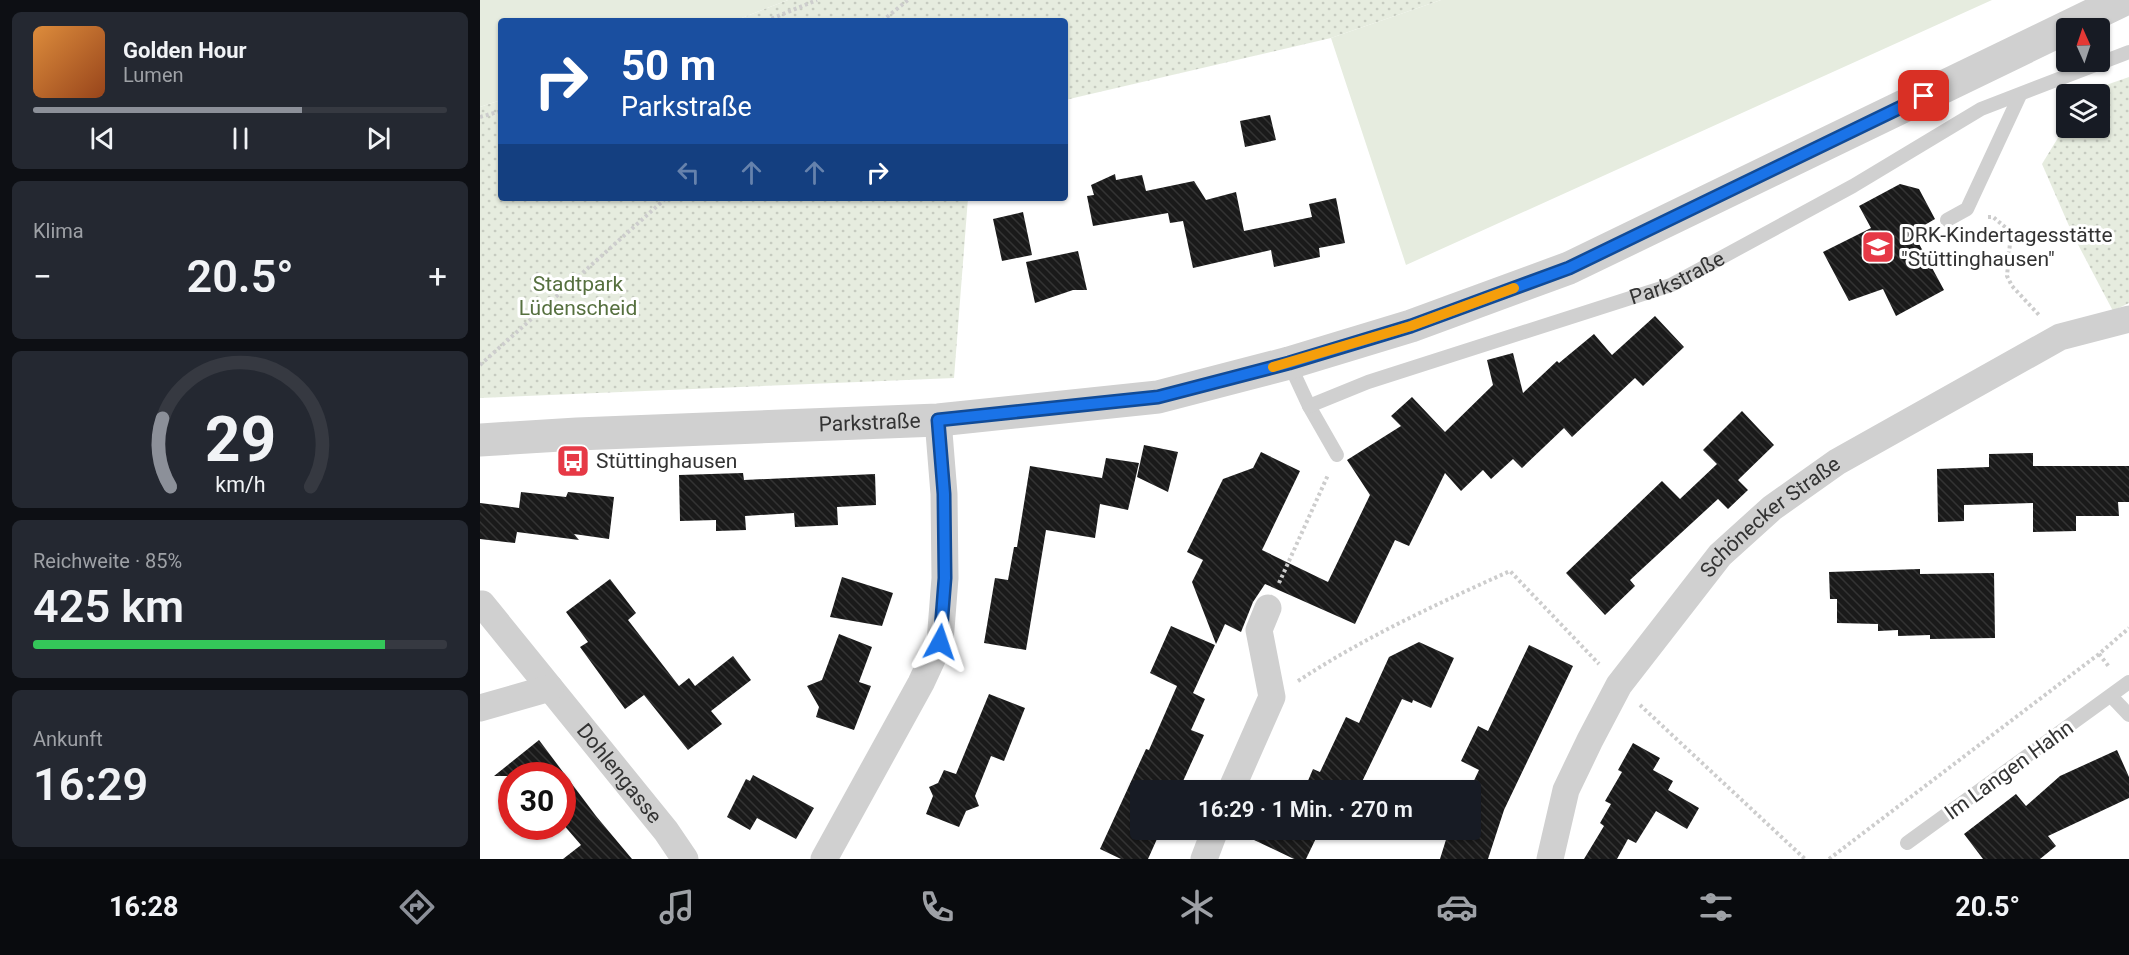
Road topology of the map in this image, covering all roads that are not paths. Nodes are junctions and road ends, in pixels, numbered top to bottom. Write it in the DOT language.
graph roads {
  1 [pos="2123,0"];
  2 [pos="2129,52"];
  3 [pos="2020,94"];
  4 [pos="1947,220"];
  5 [pos="2129,319"];
  6 [pos="1289,363"];
  7 [pos="1309,406"];
  8 [pos="938,420"];
  9 [pos="480,440"];
  10 [pos="1337,455"];
  11 [pos="482,604"];
  12 [pos="1268,608"];
  13 [pos="2129,682"];
  14 [pos="550,688"];
  15 [pos="2111,696"];
  16 [pos="480,708"];
  17 [pos="2129,715"];
  18 [pos="1235,780"];
  19 [pos="1211,840"];
  20 [pos="1906,843"];
  21 [pos="685,859"];
  22 [pos="824,859"];
  23 [pos="1204,859"];
  24 [pos="1550,859"];
  1 -- 6 [label="street, Parkstraße"];
  2 -- 3 [label="lane, Parkstraße"];
  3 -- 4 [label="lane"];
  3 -- 7 [label="lane, Parkstraße"];
  5 -- 24 [label="street, Schönecker Straße"];
  6 -- 7 [label="lane"];
  6 -- 8 [label="street, Parkstraße"];
  7 -- 10 [label="lane"];
  8 -- 9 [label="street, Parkstraße"];
  8 -- 22 [label="street"];
  11 -- 14 [label="street, Dohlengasse"];
  12 -- 18 [label="street"];
  13 -- 15 [label="lane, Im Langen Hahn"];
  14 -- 16 [label="street"];
  14 -- 21 [label="street, Dohlengasse"];
  15 -- 17 [label="lane"];
  15 -- 20 [label="lane, Im Langen Hahn"];
  19 -- 23 [label="street"];
}
